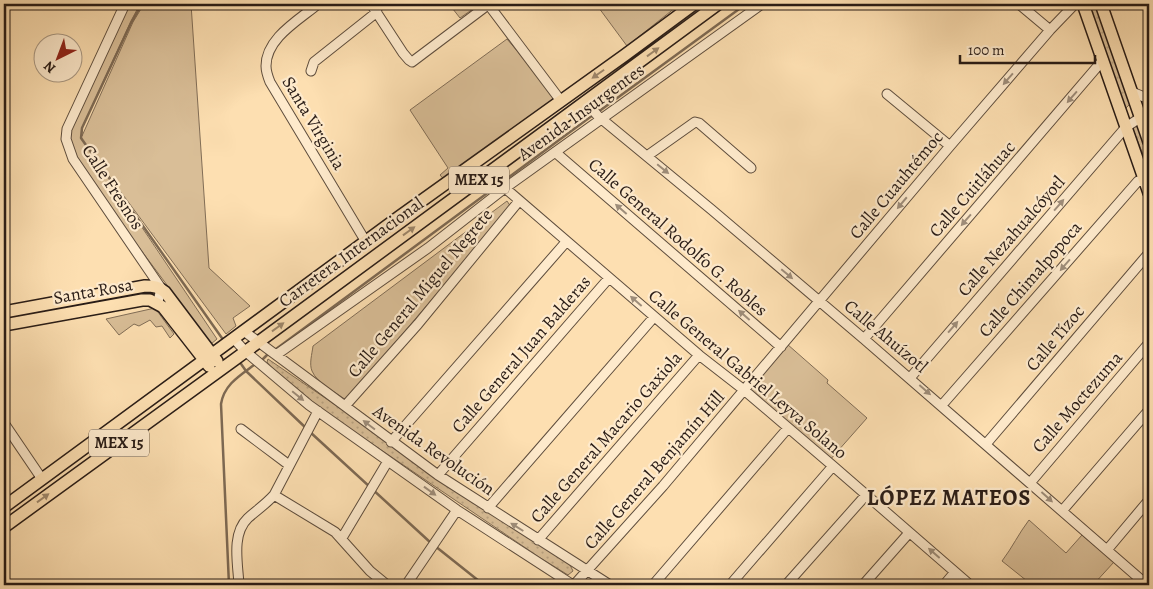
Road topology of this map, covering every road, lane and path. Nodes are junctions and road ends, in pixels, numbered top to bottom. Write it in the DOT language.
graph roads {
  1 [pos="125,4"];
  2 [pos="318,4"];
  3 [pos="488,4"];
  4 [pos="694,4"];
  5 [pos="718,4"];
  6 [pos="762,4"];
  7 [pos="1019,4"];
  8 [pos="1075,4"];
  9 [pos="1083,4"];
  10 [pos="1101,4"];
  11 [pos="374,8"];
  12 [pos="1050,30"];
  13 [pos="1103,60"];
  14 [pos="311,71"];
  15 [pos="1132,92"];
  16 [pos="887,94"];
  17 [pos="1149,99"];
  18 [pos="561,101"];
  19 [pos="588,105"];
  20 [pos="600,118"];
  21 [pos="1140,118"];
  22 [pos="1126,127"];
  23 [pos="1149,142"];
  24 [pos="950,146"];
  25 [pos="555,152"];
  26 [pos="647,156"];
  27 [pos="751,168"];
  28 [pos="1148,185"];
  29 [pos="505,188"];
  30 [pos="519,201"];
  31 [pos="366,242"];
  32 [pos="566,242"];
  33 [pos="1149,253"];
  34 [pos="609,278"];
  35 [pos="161,288"];
  36 [pos="158,302"];
  37 [pos="820,302"];
  38 [pos="4,312"];
  39 [pos="654,317"];
  40 [pos="4,325"];
  41 [pos="244,332"];
  42 [pos="864,339"];
  43 [pos="258,342"];
  44 [pos="229,343"];
  45 [pos="1149,343"];
  46 [pos="781,347"];
  47 [pos="239,355"];
  48 [pos="276,355"];
  49 [pos="699,355"];
  50 [pos="209,358"];
  51 [pos="218,371"];
  52 [pos="910,378"];
  53 [pos="744,390"];
  54 [pos="942,405"];
  55 [pos="345,406"];
  56 [pos="1149,410"];
  57 [pos="318,411"];
  58 [pos="4,423"];
  59 [pos="788,428"];
  60 [pos="241,429"];
  61 [pos="392,442"];
  62 [pos="986,444"];
  63 [pos="388,461"];
  64 [pos="289,465"];
  65 [pos="833,466"];
  66 [pos="438,475"];
  67 [pos="42,479"];
  68 [pos="1030,482"];
  69 [pos="866,494"];
  70 [pos="274,495"];
  71 [pos="1149,500"];
  72 [pos="4,507"];
  73 [pos="488,508"];
  74 [pos="457,510"];
  75 [pos="1062,511"];
  76 [pos="4,527"];
  77 [pos="909,532"];
  78 [pos="342,538"];
  79 [pos="538,540"];
  80 [pos="1107,550"];
  81 [pos="588,572"];
  82 [pos="955,572"];
  83 [pos="239,585"];
  84 [pos="388,585"];
  85 [pos="406,585"];
  86 [pos="574,585"];
  87 [pos="610,585"];
  88 [pos="653,585"];
  89 [pos="730,585"];
  90 [pos="786,585"];
  91 [pos="863,585"];
  92 [pos="944,585"];
  93 [pos="970,585"];
  94 [pos="1147,585"];
  1 -- 35 [label="street, Calle Fresnos"];
  2 -- 31 [label="street, Santa Virginia"];
  3 -- 11 [label="street"];
  3 -- 18 [label="street"];
  4 -- 18 [label="main road, Carretera Internacional / MEX 15, one-way"];
  19 -- 5 [label="main road, Carretera Internacional / MEX 15, one-way"];
  6 -- 20 [label="street, Avenida Insurgentes"];
  7 -- 12 [label="street"];
  8 -- 12 [label="street, Calle Cuauhtémoc"];
  9 -- 13 [label="main road"];
  10 -- 15 [label="main road"];
  11 -- 14 [label="street"];
  12 -- 24 [label="street, Calle Cuauhtémoc, one-way"];
  13 -- 22 [label="main road"];
  13 -- 42 [label="street, Calle Cuitláhuac, one-way"];
  15 -- 17 [label="street"];
  15 -- 21 [label="main road"];
  16 -- 24 [label="street"];
  18 -- 31 [label="main road, Carretera Internacional / MEX 15"];
  19 -- 20 [label="street, Calle Ahuízotl"];
  43 -- 19 [label="main road, Carretera Internacional / MEX 15, one-way"];
  20 -- 25 [label="street, Avenida Insurgentes"];
  20 -- 26 [label="street, Calle Ahuízotl"];
  21 -- 22 [label="street, Calle Nezahualcóyotl"];
  21 -- 23 [label="main road"];
  22 -- 28 [label="main road"];
  52 -- 22 [label="street, Calle Nezahualcóyotl, one-way"];
  24 -- 37 [label="street, Calle Cuauhtémoc, one-way"];
  25 -- 29 [label="street, Avenida Insurgentes"];
  46 -- 25 [label="street, Calle General Rodolfo G. Robles, one-way"];
  26 -- 27 [label="street"];
  26 -- 37 [label="street, Calle Ahuízotl, one-way"];
  28 -- 54 [label="street, Calle Chimalpopoca, one-way"];
  29 -- 30 [label="street, Calle General Gabriel Leyva Solano"];
  29 -- 48 [label="street, Avenida Insurgentes"];
  30 -- 32 [label="street, Calle General Gabriel Leyva Solano"];
  30 -- 55 [label="street, Calle General Miguel Negrete"];
  31 -- 41 [label="main road, Carretera Internacional / MEX 15"];
  32 -- 34 [label="street, Calle General Gabriel Leyva Solano"];
  32 -- 61 [label="street"];
  33 -- 62 [label="street, Calle Tízoc"];
  39 -- 34 [label="street, Calle General Gabriel Leyva Solano, one-way"];
  34 -- 66 [label="street, Calle General Juan Balderas"];
  35 -- 36 [label="street"];
  35 -- 38 [label="main road"];
  35 -- 50 [label="main road"];
  36 -- 40 [label="main road, Santa Rosa"];
  36 -- 50 [label="main road, Santa Rosa"];
  37 -- 42 [label="street, Calle Ahuízotl"];
  37 -- 46 [label="street, Calle Cuauhtémoc"];
  39 -- 49 [label="street, Calle General Gabriel Leyva Solano"];
  39 -- 73 [label="street"];
  41 -- 43 [label="street, Avenida Revolución"];
  41 -- 44 [label="main road, Carretera Internacional / MEX 15"];
  42 -- 52 [label="street, Calle Ahuízotl"];
  43 -- 47 [label="main road, Carretera Internacional / MEX 15"];
  43 -- 48 [label="street, Avenida Revolución"];
  44 -- 47 [label="street, Avenida Revolución"];
  44 -- 50 [label="main road, Carretera Internacional / MEX 15"];
  45 -- 68 [label="street, Calle Moctezuma"];
  46 -- 53 [label="street, Calle Cuauhtémoc"];
  47 -- 51 [label="main road, Carretera Internacional / MEX 15"];
  47 -- 57 [label="street, Avenida Revolución, one-way"];
  48 -- 55 [label="street, Avenida Revolución"];
  49 -- 53 [label="street, Calle General Gabriel Leyva Solano"];
  49 -- 79 [label="street, Calle General Macario Gaxiola"];
  50 -- 51 [label="main road"];
  50 -- 67 [label="main road, Carretera Internacional / MEX 15"];
  76 -- 51 [label="main road, Carretera Internacional / MEX 15, one-way"];
  52 -- 54 [label="street, Calle Ahuízotl, one-way"];
  53 -- 59 [label="street, Calle General Gabriel Leyva Solano"];
  53 -- 81 [label="street, Calle General Benjamín Hill"];
  54 -- 62 [label="street, Calle Ahuízotl"];
  61 -- 55 [label="street, Avenida Revolución, one-way"];
  56 -- 75 [label="street"];
  57 -- 63 [label="street, Avenida Revolución"];
  57 -- 64 [label="street"];
  58 -- 67 [label="street"];
  59 -- 65 [label="street, Calle General Gabriel Leyva Solano"];
  59 -- 88 [label="street"];
  60 -- 64 [label="street"];
  61 -- 66 [label="street, Avenida Revolución"];
  62 -- 68 [label="street, Calle Ahuízotl"];
  63 -- 74 [label="street, Avenida Revolución, one-way"];
  63 -- 78 [label="street"];
  64 -- 70 [label="street"];
  65 -- 69 [label="street, Calle General Gabriel Leyva Solano"];
  65 -- 89 [label="street"];
  66 -- 73 [label="street, Avenida Revolución"];
  67 -- 72 [label="main road, Carretera Internacional / MEX 15"];
  68 -- 75 [label="street, Calle Ahuízotl, one-way"];
  69 -- 77 [label="street, Calle General Gabriel Leyva Solano"];
  69 -- 90 [label="street"];
  70 -- 78 [label="street"];
  70 -- 83 [label="street"];
  71 -- 80 [label="street"];
  79 -- 73 [label="street, Avenida Revolución, one-way"];
  74 -- 85 [label="street"];
  74 -- 86 [label="street, Avenida Revolución"];
  75 -- 80 [label="street, Calle Ahuízotl"];
  82 -- 77 [label="street, Calle General Gabriel Leyva Solano, one-way"];
  77 -- 91 [label="street"];
  78 -- 84 [label="street"];
  79 -- 81 [label="street, Avenida Revolución"];
  80 -- 94 [label="street, Calle Ahuízotl"];
  81 -- 86 [label="street, Calle General Benjamín Hill"];
  81 -- 87 [label="street, Avenida Revolución"];
  82 -- 92 [label="street"];
  82 -- 93 [label="street, Calle General Gabriel Leyva Solano"];
}
